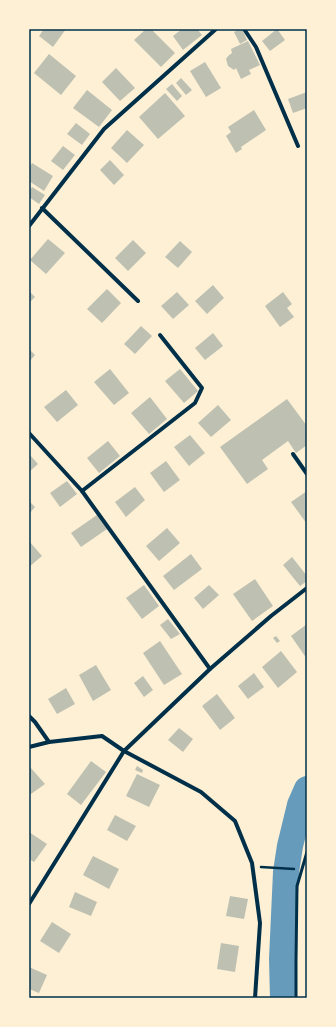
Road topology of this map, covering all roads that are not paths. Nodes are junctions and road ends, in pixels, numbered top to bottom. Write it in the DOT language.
graph roads {
  1 [pos="216,29"];
  2 [pos="244,29"];
  3 [pos="298,146"];
  4 [pos="42,208"];
  5 [pos="29,226"];
  6 [pos="138,301"];
  7 [pos="160,335"];
  8 [pos="29,433"];
  9 [pos="293,454"];
  10 [pos="307,474"];
  11 [pos="82,492"];
  12 [pos="307,588"];
  13 [pos="210,669"];
  14 [pos="29,716"];
  15 [pos="49,742"];
  16 [pos="29,746"];
  17 [pos="124,750"];
  18 [pos="307,852"];
  19 [pos="29,904"];
  20 [pos="255,998"];
  21 [pos="296,998"];
  1 -- 4 [label="street"];
  2 -- 3 [label="street"];
  4 -- 5 [label="street"];
  4 -- 6 [label="street"];
  7 -- 11 [label="street"];
  8 -- 11 [label="street"];
  9 -- 10 [label="street"];
  11 -- 13 [label="street"];
  12 -- 13 [label="street"];
  13 -- 17 [label="street"];
  14 -- 15 [label="street"];
  15 -- 16 [label="street"];
  15 -- 17 [label="street"];
  17 -- 19 [label="street"];
  17 -- 20 [label="street"];
  18 -- 21 [label="lane"];
}
